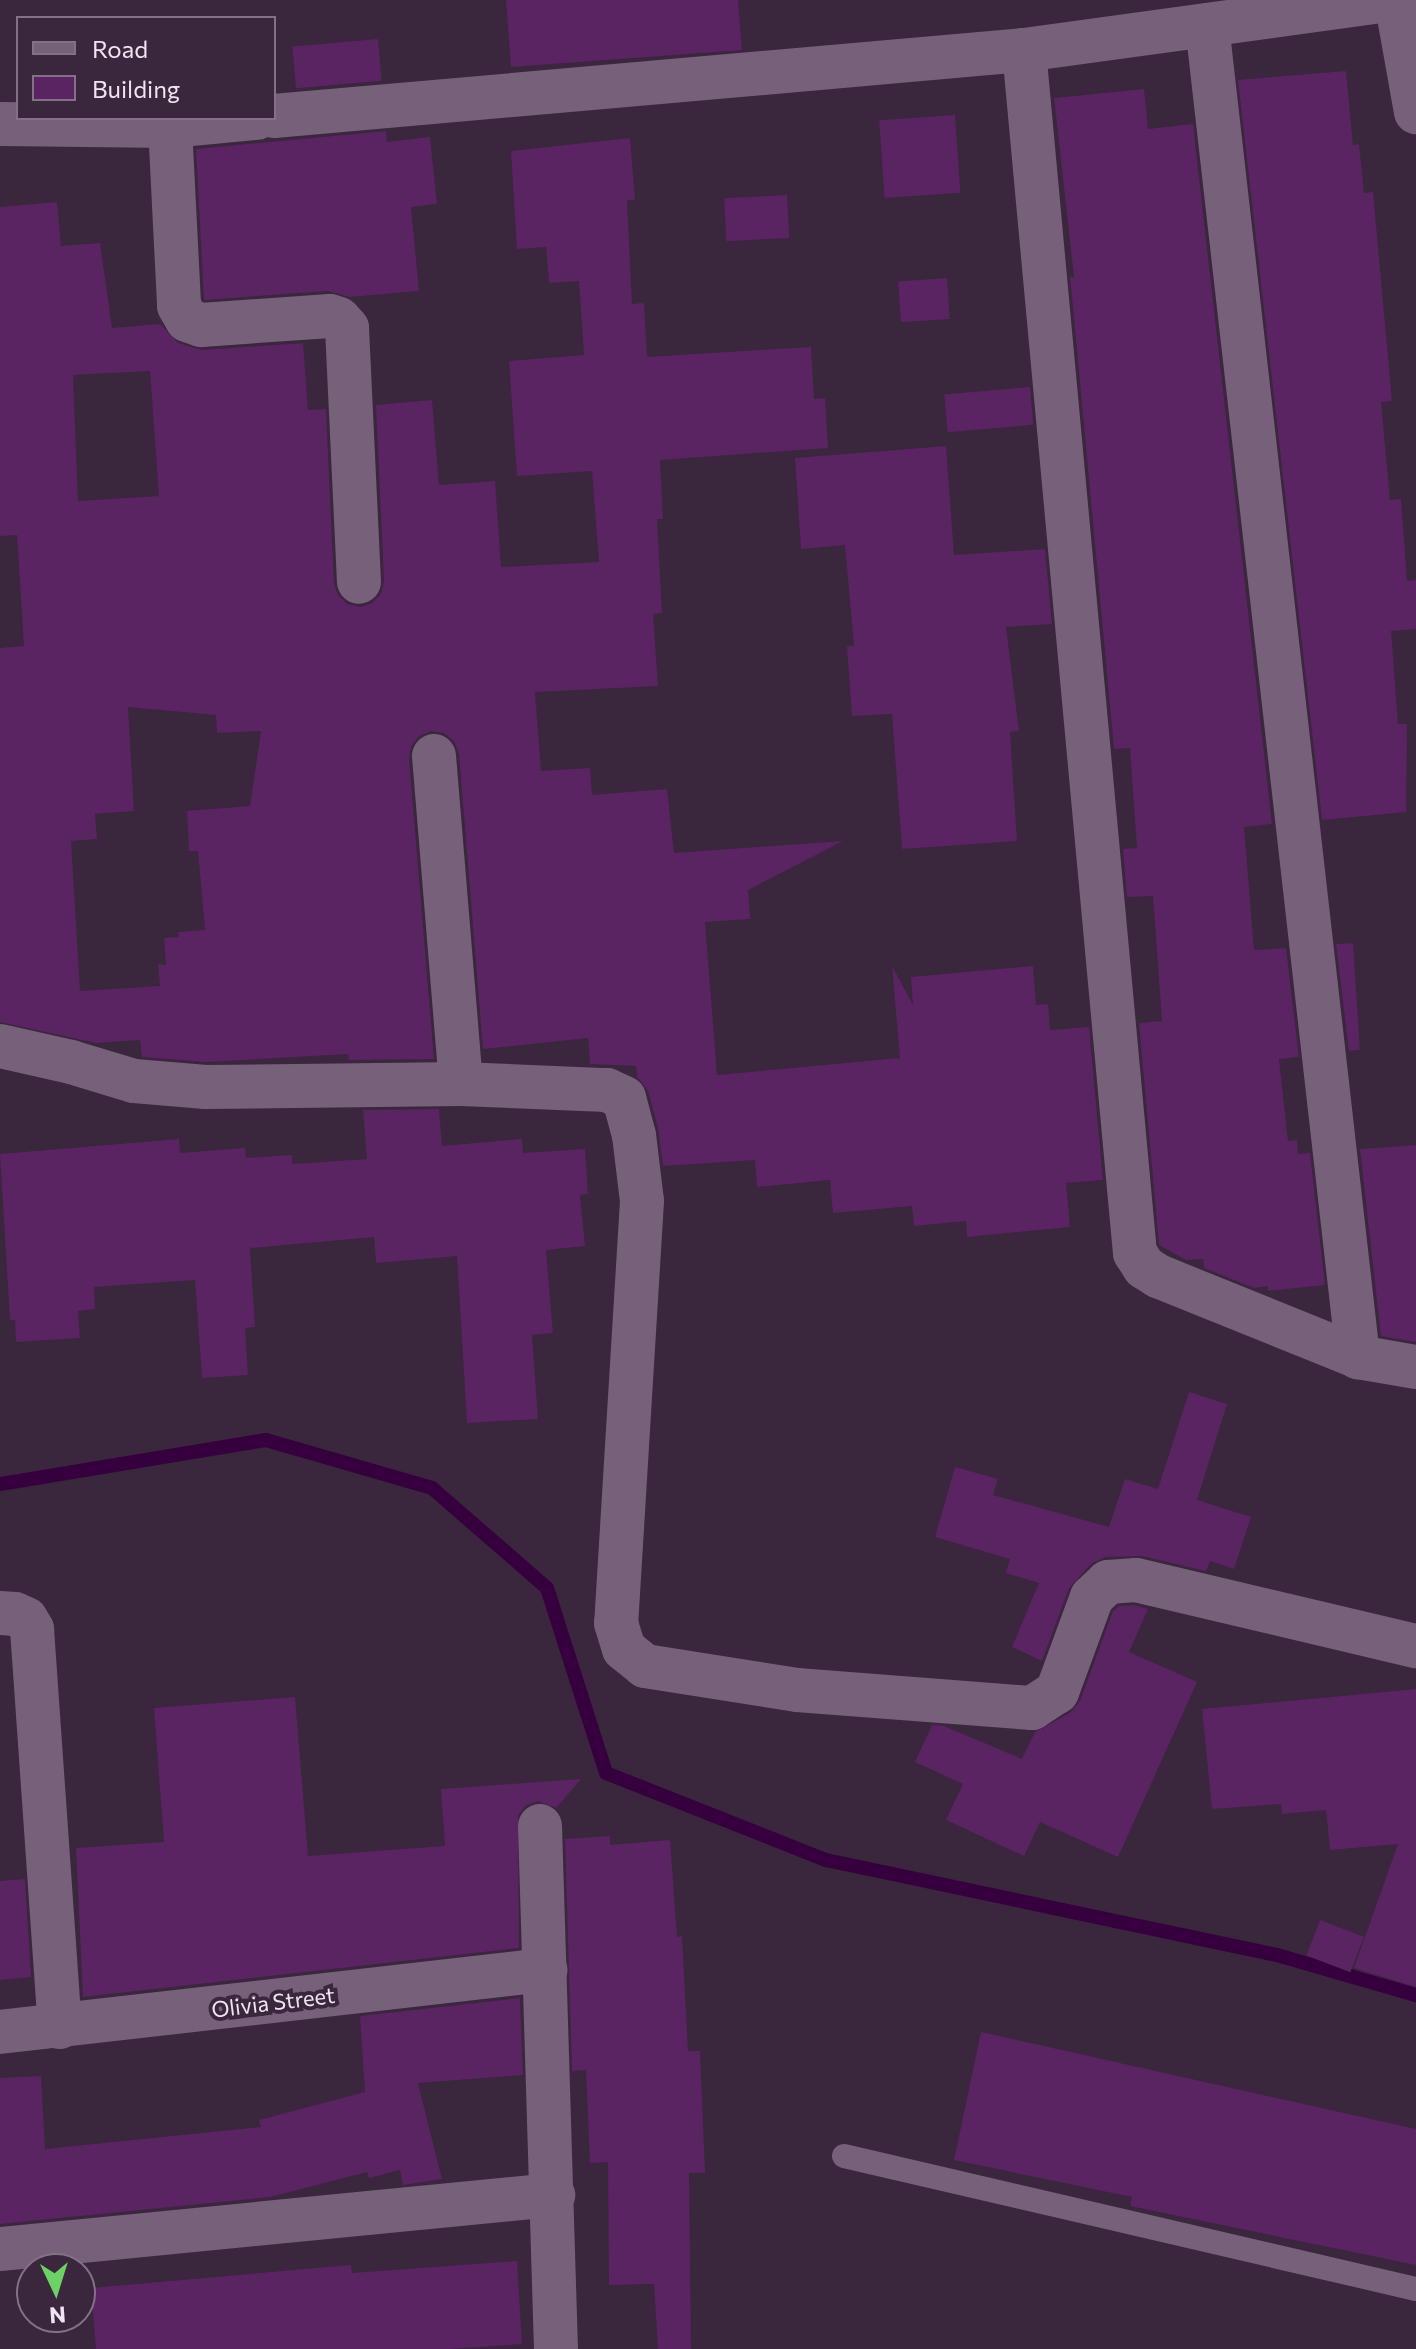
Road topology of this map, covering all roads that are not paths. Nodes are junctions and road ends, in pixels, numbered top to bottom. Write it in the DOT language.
graph roads {
  1 [pos="1389,0"];
  2 [pos="1396,0"];
  3 [pos="1207,25"];
  4 [pos="1024,50"];
  5 [pos="1416,112"];
  6 [pos="276,116"];
  7 [pos="235,120"];
  8 [pos="0,124"];
  9 [pos="170,126"];
  10 [pos="359,582"];
  11 [pos="434,756"];
  12 [pos="0,1046"];
  13 [pos="461,1084"];
  14 [pos="1358,1357"];
  15 [pos="1416,1367"];
  16 [pos="0,1613"];
  17 [pos="1416,1646"];
  18 [pos="540,1826"];
  19 [pos="545,1970"];
  20 [pos="60,2027"];
  21 [pos="0,2032"];
  22 [pos="844,2156"];
  23 [pos="553,2195"];
  24 [pos="0,2249"];
  25 [pos="1416,2289"];
  26 [pos="556,2349"];
  1 -- 3 [label="street"];
  2 -- 5 [label="street"];
  3 -- 4 [label="street"];
  3 -- 14 [label="street"];
  4 -- 6 [label="street"];
  4 -- 14 [label="street"];
  7 -- 9 [label="street"];
  8 -- 9 [label="street"];
  9 -- 10 [label="street"];
  11 -- 13 [label="street"];
  12 -- 13 [label="street"];
  13 -- 17 [label="street"];
  14 -- 15 [label="street"];
  16 -- 20 [label="street"];
  18 -- 19 [label="street"];
  19 -- 20 [label="street, Olivia Street"];
  19 -- 23 [label="street"];
  20 -- 21 [label="street, Olivia Street"];
  22 -- 25 [label="lane"];
  23 -- 24 [label="street"];
  23 -- 26 [label="street"];
}
